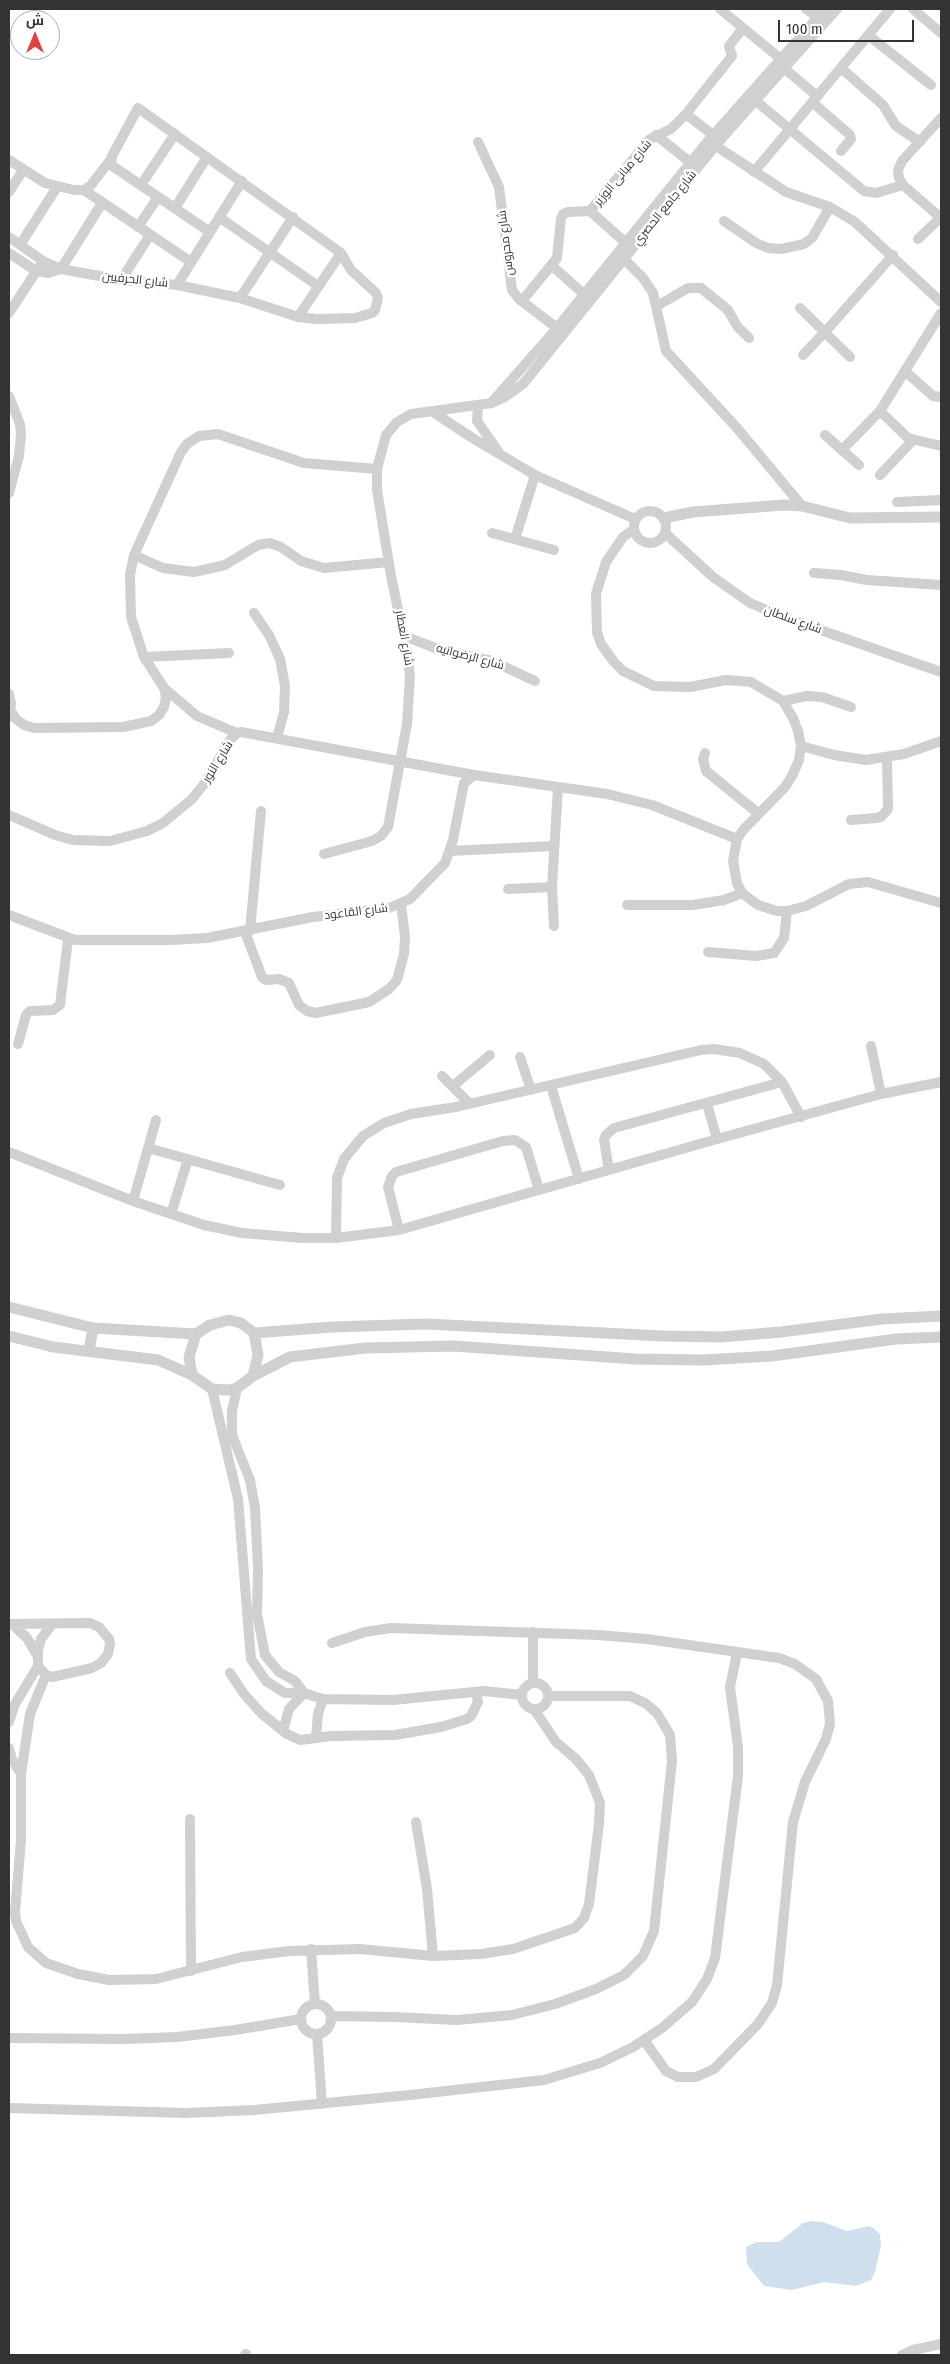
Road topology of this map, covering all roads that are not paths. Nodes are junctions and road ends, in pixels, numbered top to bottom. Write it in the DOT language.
graph roads {
  1 [pos="720,9"];
  2 [pos="806,9"];
  3 [pos="825,9"];
  4 [pos="837,9"];
  5 [pos="890,9"];
  6 [pos="913,9"];
  7 [pos="818,17"];
  8 [pos="743,28"];
  9 [pos="941,33"];
  10 [pos="868,35"];
  11 [pos="781,59"];
  12 [pos="841,68"];
  13 [pos="785,69"];
  14 [pos="931,85"];
  15 [pos="815,99"];
  16 [pos="756,101"];
  17 [pos="686,114"];
  18 [pos="941,118"];
  19 [pos="790,129"];
  20 [pos="175,134"];
  21 [pos="656,135"];
  22 [pos="712,141"];
  23 [pos="478,142"];
  24 [pos="920,142"];
  25 [pos="841,151"];
  26 [pos="207,157"];
  27 [pos="111,159"];
  28 [pos="9,160"];
  29 [pos="691,163"];
  30 [pos="23,170"];
  31 [pos="754,172"];
  32 [pos="242,182"];
  33 [pos="141,185"];
  34 [pos="903,185"];
  35 [pos="57,187"];
  36 [pos="84,190"];
  37 [pos="9,192"];
  38 [pos="158,197"];
  39 [pos="102,203"];
  40 [pos="830,207"];
  41 [pos="175,208"];
  42 [pos="590,211"];
  43 [pos="220,217"];
  44 [pos="293,217"];
  45 [pos="941,217"];
  46 [pos="724,220"];
  47 [pos="138,227"];
  48 [pos="210,232"];
  49 [pos="150,235"];
  50 [pos="9,237"];
  51 [pos="918,239"];
  52 [pos="626,243"];
  53 [pos="20,245"];
  54 [pos="270,252"];
  55 [pos="9,253"];
  56 [pos="340,253"];
  57 [pos="893,255"];
  58 [pos="620,256"];
  59 [pos="43,261"];
  60 [pos="191,262"];
  61 [pos="552,266"];
  62 [pos="61,269"];
  63 [pos="36,272"];
  64 [pos="121,280"];
  65 [pos="177,285"];
  66 [pos="318,286"];
  67 [pos="584,294"];
  68 [pos="240,298"];
  69 [pos="522,302"];
  70 [pos="941,302"];
  71 [pos="657,306"];
  72 [pos="10,307"];
  73 [pos="800,308"];
  74 [pos="941,313"];
  75 [pos="298,316"];
  76 [pos="557,328"];
  77 [pos="825,332"];
  78 [pos="749,338"];
  79 [pos="803,355"];
  80 [pos="850,357"];
  81 [pos="906,372"];
  82 [pos="9,396"];
  83 [pos="941,397"];
  84 [pos="492,403"];
  85 [pos="478,406"];
  86 [pos="880,411"];
  87 [pos="434,412"];
  88 [pos="826,435"];
  89 [pos="912,441"];
  90 [pos="941,446"];
  91 [pos="842,450"];
  92 [pos="502,455"];
  93 [pos="858,465"];
  94 [pos="377,468"];
  95 [pos="535,475"];
  96 [pos="880,475"];
  97 [pos="9,493"];
  98 [pos="941,500"];
  99 [pos="897,502"];
  100 [pos="802,506"];
  101 [pos="941,517"];
  102 [pos="664,518"];
  103 [pos="635,519"];
  104 [pos="633,530"];
  105 [pos="492,533"];
  106 [pos="665,533"];
  107 [pos="515,539"];
  108 [pos="554,550"];
  109 [pos="134,555"];
  110 [pos="390,562"];
  111 [pos="814,573"];
  112 [pos="941,585"];
  113 [pos="254,613"];
  114 [pos="404,636"];
  115 [pos="229,653"];
  116 [pos="144,656"];
  117 [pos="941,672"];
  118 [pos="535,681"];
  119 [pos="164,688"];
  120 [pos="9,694"];
  121 [pos="783,701"];
  122 [pos="851,707"];
  123 [pos="10,715"];
  124 [pos="237,733"];
  125 [pos="277,738"];
  126 [pos="941,741"];
  127 [pos="801,746"];
  128 [pos="705,753"];
  129 [pos="887,758"];
  130 [pos="400,761"];
  131 [pos="474,775"];
  132 [pos="558,787"];
  133 [pos="261,811"];
  134 [pos="9,814"];
  135 [pos="759,814"];
  136 [pos="851,820"];
  137 [pos="737,839"];
  138 [pos="553,846"];
  139 [pos="450,851"];
  140 [pos="324,854"];
  141 [pos="552,887"];
  142 [pos="508,889"];
  143 [pos="742,893"];
  144 [pos="941,903"];
  145 [pos="401,904"];
  146 [pos="627,905"];
  147 [pos="787,911"];
  148 [pos="9,916"];
  149 [pos="554,926"];
  150 [pos="248,932"];
  151 [pos="68,939"];
  152 [pos="708,952"];
  153 [pos="18,1044"];
  154 [pos="871,1046"];
  155 [pos="490,1055"];
  156 [pos="520,1058"];
  157 [pos="442,1076"];
  158 [pos="782,1082"];
  159 [pos="941,1082"];
  160 [pos="453,1086"];
  161 [pos="551,1086"];
  162 [pos="531,1090"];
  163 [pos="881,1094"];
  164 [pos="470,1104"];
  165 [pos="707,1104"];
  166 [pos="801,1118"];
  167 [pos="156,1120"];
  168 [pos="717,1139"];
  169 [pos="148,1148"];
  170 [pos="9,1152"];
  171 [pos="188,1159"];
  172 [pos="609,1170"];
  173 [pos="579,1178"];
  174 [pos="280,1185"];
  175 [pos="539,1190"];
  176 [pos="133,1201"];
  177 [pos="172,1214"];
  178 [pos="399,1230"];
  179 [pos="336,1238"];
  180 [pos="9,1307"];
  181 [pos="941,1316"];
  182 [pos="93,1328"];
  183 [pos="254,1333"];
  184 [pos="196,1334"];
  185 [pos="9,1336"];
  186 [pos="941,1337"];
  187 [pos="88,1351"];
  188 [pos="192,1375"];
  189 [pos="253,1376"];
  190 [pos="237,1388"];
  191 [pos="212,1389"];
  192 [pos="245,1567"];
  193 [pos="258,1569"];
  194 [pos="11,1624"];
  195 [pos="52,1624"];
  196 [pos="533,1632"];
  197 [pos="332,1643"];
  198 [pos="737,1653"];
  199 [pos="265,1656"];
  200 [pos="251,1659"];
  201 [pos="38,1661"];
  202 [pos="230,1673"];
  203 [pos="46,1675"];
  204 [pos="533,1682"];
  205 [pos="476,1692"];
  206 [pos="304,1693"];
  207 [pos="522,1695"];
  208 [pos="549,1696"];
  209 [pos="323,1699"];
  210 [pos="534,1709"];
  211 [pos="9,1722"];
  212 [pos="283,1731"];
  213 [pos="316,1738"];
  214 [pos="9,1748"];
  215 [pos="21,1774"];
  216 [pos="190,1819"];
  217 [pos="416,1822"];
  218 [pos="311,1949"];
  219 [pos="433,1956"];
  220 [pos="191,1971"];
  221 [pos="315,2004"];
  222 [pos="331,2016"];
  223 [pos="301,2019"];
  224 [pos="317,2034"];
  225 [pos="9,2038"];
  226 [pos="644,2040"];
  227 [pos="322,2104"];
  228 [pos="9,2108"];
  229 [pos="941,2344"];
  230 [pos="902,2355"];
  1 -- 8 [label="street"];
  2 -- 7 [label="street"];
  3 -- 7 [label="street, شارع جامع الحصري"];
  4 -- 13 [label="street, شارع جامع الحصري"];
  5 -- 10 [label="street"];
  6 -- 9 [label="street"];
  7 -- 11 [label="street, شارع جامع الحصري"];
  8 -- 11 [label="street"];
  8 -- 17 [label="street, شارع مبانى الوزير"];
  10 -- 12 [label="street"];
  10 -- 14 [label="street"];
  11 -- 22 [label="street, شارع جامع الحصري"];
  12 -- 15 [label="street"];
  12 -- 24 [label="street"];
  13 -- 15 [label="street"];
  13 -- 16 [label="street, شارع جامع الحصري"];
  15 -- 19 [label="street"];
  15 -- 25 [label="street"];
  16 -- 19 [label="street"];
  16 -- 22 [label="street, شارع جامع الحصري"];
  17 -- 21 [label="street, شارع مبانى الوزير"];
  17 -- 22 [label="street"];
  18 -- 24 [label="street"];
  19 -- 31 [label="street"];
  19 -- 34 [label="street"];
  20 -- 26 [label="street"];
  20 -- 27 [label="street"];
  20 -- 33 [label="street"];
  21 -- 29 [label="street, شارع مبانى الوزير"];
  21 -- 42 [label="street, شارع مبانى الوزير"];
  22 -- 29 [label="street, شارع جامع الحصري"];
  22 -- 31 [label="street"];
  22 -- 58 [label="street, شارع جامع الحصري"];
  23 -- 69 [label="street, شارع محروس"];
  24 -- 34 [label="street"];
  26 -- 32 [label="street"];
  26 -- 41 [label="street"];
  27 -- 33 [label="street"];
  27 -- 36 [label="street"];
  28 -- 30 [label="street"];
  29 -- 52 [label="street, شارع جامع الحصري"];
  30 -- 35 [label="street"];
  30 -- 37 [label="street"];
  31 -- 40 [label="street"];
  32 -- 43 [label="street, شارع الحرفيين"];
  32 -- 44 [label="street"];
  33 -- 38 [label="street"];
  34 -- 45 [label="street"];
  35 -- 36 [label="street"];
  35 -- 53 [label="street"];
  36 -- 39 [label="street"];
  38 -- 41 [label="street"];
  38 -- 47 [label="street"];
  39 -- 47 [label="street"];
  39 -- 62 [label="street"];
  40 -- 46 [label="street"];
  40 -- 57 [label="street"];
  41 -- 48 [label="street"];
  42 -- 52 [label="street"];
  42 -- 61 [label="street"];
  43 -- 48 [label="street, شارع الحرفيين"];
  43 -- 54 [label="street"];
  44 -- 54 [label="street"];
  44 -- 56 [label="street"];
  45 -- 51 [label="street"];
  47 -- 49 [label="street"];
  48 -- 60 [label="street, شارع الحرفيين"];
  49 -- 60 [label="street"];
  49 -- 64 [label="street"];
  50 -- 53 [label="street, شارع الحرفيين"];
  52 -- 58 [label="street, شارع جامع الحصري"];
  53 -- 59 [label="street, شارع الحرفيين"];
  54 -- 66 [label="street"];
  54 -- 68 [label="street"];
  55 -- 63 [label="street"];
  56 -- 66 [label="street"];
  56 -- 75 [label="street"];
  57 -- 70 [label="street"];
  57 -- 77 [label="street"];
  58 -- 67 [label="street, شارع جامع الحصري"];
  58 -- 71 [label="street"];
  58 -- 84 [label="street, شارع جامع الحصري"];
  59 -- 62 [label="street, شارع الحرفيين"];
  59 -- 63 [label="street"];
  60 -- 65 [label="street, شارع الحرفيين"];
  61 -- 67 [label="street"];
  61 -- 69 [label="street"];
  62 -- 63 [label="street, شارع الحرفيين"];
  62 -- 64 [label="street, شارع الحرفيين"];
  63 -- 72 [label="street"];
  64 -- 65 [label="street, شارع الحرفيين"];
  65 -- 68 [label="street"];
  66 -- 75 [label="street"];
  67 -- 76 [label="street, شارع جامع الحصري"];
  68 -- 75 [label="street"];
  69 -- 76 [label="street, شارع محروس"];
  71 -- 78 [label="street"];
  71 -- 100 [label="street"];
  73 -- 77 [label="street"];
  74 -- 81 [label="street"];
  76 -- 84 [label="street, شارع جامع الحصري"];
  77 -- 79 [label="street"];
  77 -- 80 [label="street"];
  81 -- 83 [label="street"];
  81 -- 86 [label="street"];
  82 -- 97 [label="street"];
  84 -- 85 [label="street, شارع جامع الحصري"];
  85 -- 87 [label="street, شارع جامع الحصري"];
  85 -- 92 [label="street"];
  86 -- 89 [label="street"];
  86 -- 91 [label="street"];
  87 -- 92 [label="street"];
  87 -- 94 [label="street, شارع العطار"];
  88 -- 91 [label="street"];
  89 -- 90 [label="street"];
  89 -- 96 [label="street"];
  91 -- 93 [label="street"];
  92 -- 95 [label="street"];
  94 -- 109 [label="street"];
  94 -- 110 [label="street, شارع العطار"];
  95 -- 103 [label="street"];
  95 -- 107 [label="street"];
  98 -- 99 [label="street"];
  100 -- 101 [label="street"];
  100 -- 102 [label="street"];
  102 -- 103 [label="street"];
  102 -- 106 [label="street"];
  103 -- 104 [label="street"];
  104 -- 106 [label="street"];
  104 -- 121 [label="street"];
  105 -- 107 [label="street"];
  106 -- 117 [label="street, شارع سلطان"];
  107 -- 108 [label="street"];
  109 -- 110 [label="street"];
  109 -- 116 [label="street"];
  110 -- 114 [label="street, شارع العطار"];
  111 -- 112 [label="street"];
  113 -- 125 [label="street"];
  114 -- 118 [label="street, شارع الرضوانيه"];
  114 -- 130 [label="street, شارع العطار"];
  115 -- 116 [label="street"];
  116 -- 119 [label="street"];
  119 -- 123 [label="street"];
  119 -- 124 [label="street"];
  120 -- 123 [label="street"];
  121 -- 122 [label="street"];
  121 -- 127 [label="street"];
  124 -- 125 [label="street, شارع النور"];
  124 -- 134 [label="street, شارع النور"];
  125 -- 130 [label="street, شارع النور"];
  126 -- 129 [label="street"];
  127 -- 129 [label="street"];
  127 -- 135 [label="street"];
  128 -- 135 [label="street"];
  129 -- 136 [label="street"];
  130 -- 131 [label="street, شارع النور"];
  130 -- 140 [label="street, شارع العطار"];
  131 -- 132 [label="street"];
  131 -- 139 [label="street, شارع القاعود"];
  132 -- 137 [label="street"];
  132 -- 138 [label="street"];
  133 -- 150 [label="street"];
  135 -- 137 [label="street"];
  137 -- 143 [label="street"];
  138 -- 139 [label="street"];
  138 -- 141 [label="street"];
  139 -- 145 [label="street, شارع القاعود"];
  141 -- 142 [label="street"];
  141 -- 149 [label="street"];
  143 -- 146 [label="street"];
  143 -- 147 [label="street"];
  144 -- 147 [label="street"];
  145 -- 150 [label="street, شارع القاعود"];
  145 -- 150 [label="street"];
  147 -- 152 [label="street"];
  148 -- 151 [label="street, شارع القاعود"];
  150 -- 151 [label="street, شارع القاعود"];
  151 -- 153 [label="street"];
  154 -- 163 [label="street"];
  155 -- 160 [label="street"];
  156 -- 162 [label="street"];
  157 -- 160 [label="street"];
  158 -- 161 [label="street"];
  158 -- 165 [label="street"];
  158 -- 166 [label="street"];
  159 -- 163 [label="street"];
  160 -- 164 [label="street"];
  161 -- 162 [label="street"];
  161 -- 173 [label="street"];
  162 -- 164 [label="street"];
  163 -- 166 [label="street"];
  164 -- 179 [label="street"];
  165 -- 168 [label="street"];
  165 -- 172 [label="street"];
  166 -- 168 [label="street"];
  167 -- 169 [label="street"];
  168 -- 172 [label="street"];
  169 -- 171 [label="street"];
  169 -- 176 [label="street"];
  170 -- 176 [label="street"];
  171 -- 174 [label="street"];
  171 -- 177 [label="street"];
  172 -- 173 [label="street"];
  173 -- 175 [label="street"];
  175 -- 178 [label="street"];
  175 -- 178 [label="street"];
  176 -- 177 [label="street"];
  177 -- 179 [label="street"];
  178 -- 179 [label="street"];
  180 -- 182 [label="street"];
  181 -- 183 [label="street"];
  182 -- 184 [label="street"];
  182 -- 187 [label="street"];
  183 -- 184 [label="street"];
  183 -- 189 [label="street"];
  184 -- 188 [label="street"];
  185 -- 187 [label="street"];
  186 -- 189 [label="street"];
  187 -- 188 [label="street"];
  188 -- 191 [label="street"];
  189 -- 190 [label="street"];
  190 -- 191 [label="street"];
  190 -- 193 [label="street"];
  191 -- 192 [label="street"];
  192 -- 193 [label="street"];
  192 -- 200 [label="street"];
  193 -- 199 [label="street"];
  194 -- 195 [label="street"];
  194 -- 201 [label="street"];
  195 -- 201 [label="street"];
  195 -- 203 [label="street"];
  196 -- 197 [label="street"];
  196 -- 198 [label="street"];
  196 -- 204 [label="street"];
  198 -- 226 [label="street"];
  198 -- 226 [label="street"];
  199 -- 200 [label="street"];
  199 -- 206 [label="street"];
  200 -- 206 [label="street"];
  201 -- 203 [label="street"];
  201 -- 211 [label="street"];
  202 -- 212 [label="street"];
  203 -- 215 [label="street"];
  204 -- 207 [label="street"];
  204 -- 208 [label="street"];
  205 -- 207 [label="street"];
  205 -- 209 [label="street"];
  205 -- 213 [label="street"];
  206 -- 209 [label="street"];
  206 -- 212 [label="street"];
  207 -- 210 [label="street"];
  208 -- 210 [label="street"];
  208 -- 222 [label="street"];
  209 -- 213 [label="street"];
  210 -- 219 [label="street"];
  212 -- 213 [label="street"];
  214 -- 215 [label="street"];
  215 -- 220 [label="street"];
  216 -- 220 [label="street"];
  217 -- 219 [label="street"];
  218 -- 219 [label="street"];
  218 -- 220 [label="street"];
  218 -- 221 [label="street"];
  221 -- 222 [label="street"];
  221 -- 223 [label="street"];
  222 -- 224 [label="street"];
  223 -- 224 [label="street"];
  223 -- 225 [label="street"];
  224 -- 227 [label="street"];
  226 -- 227 [label="street"];
  227 -- 228 [label="street"];
  229 -- 230 [label="street"];
}
